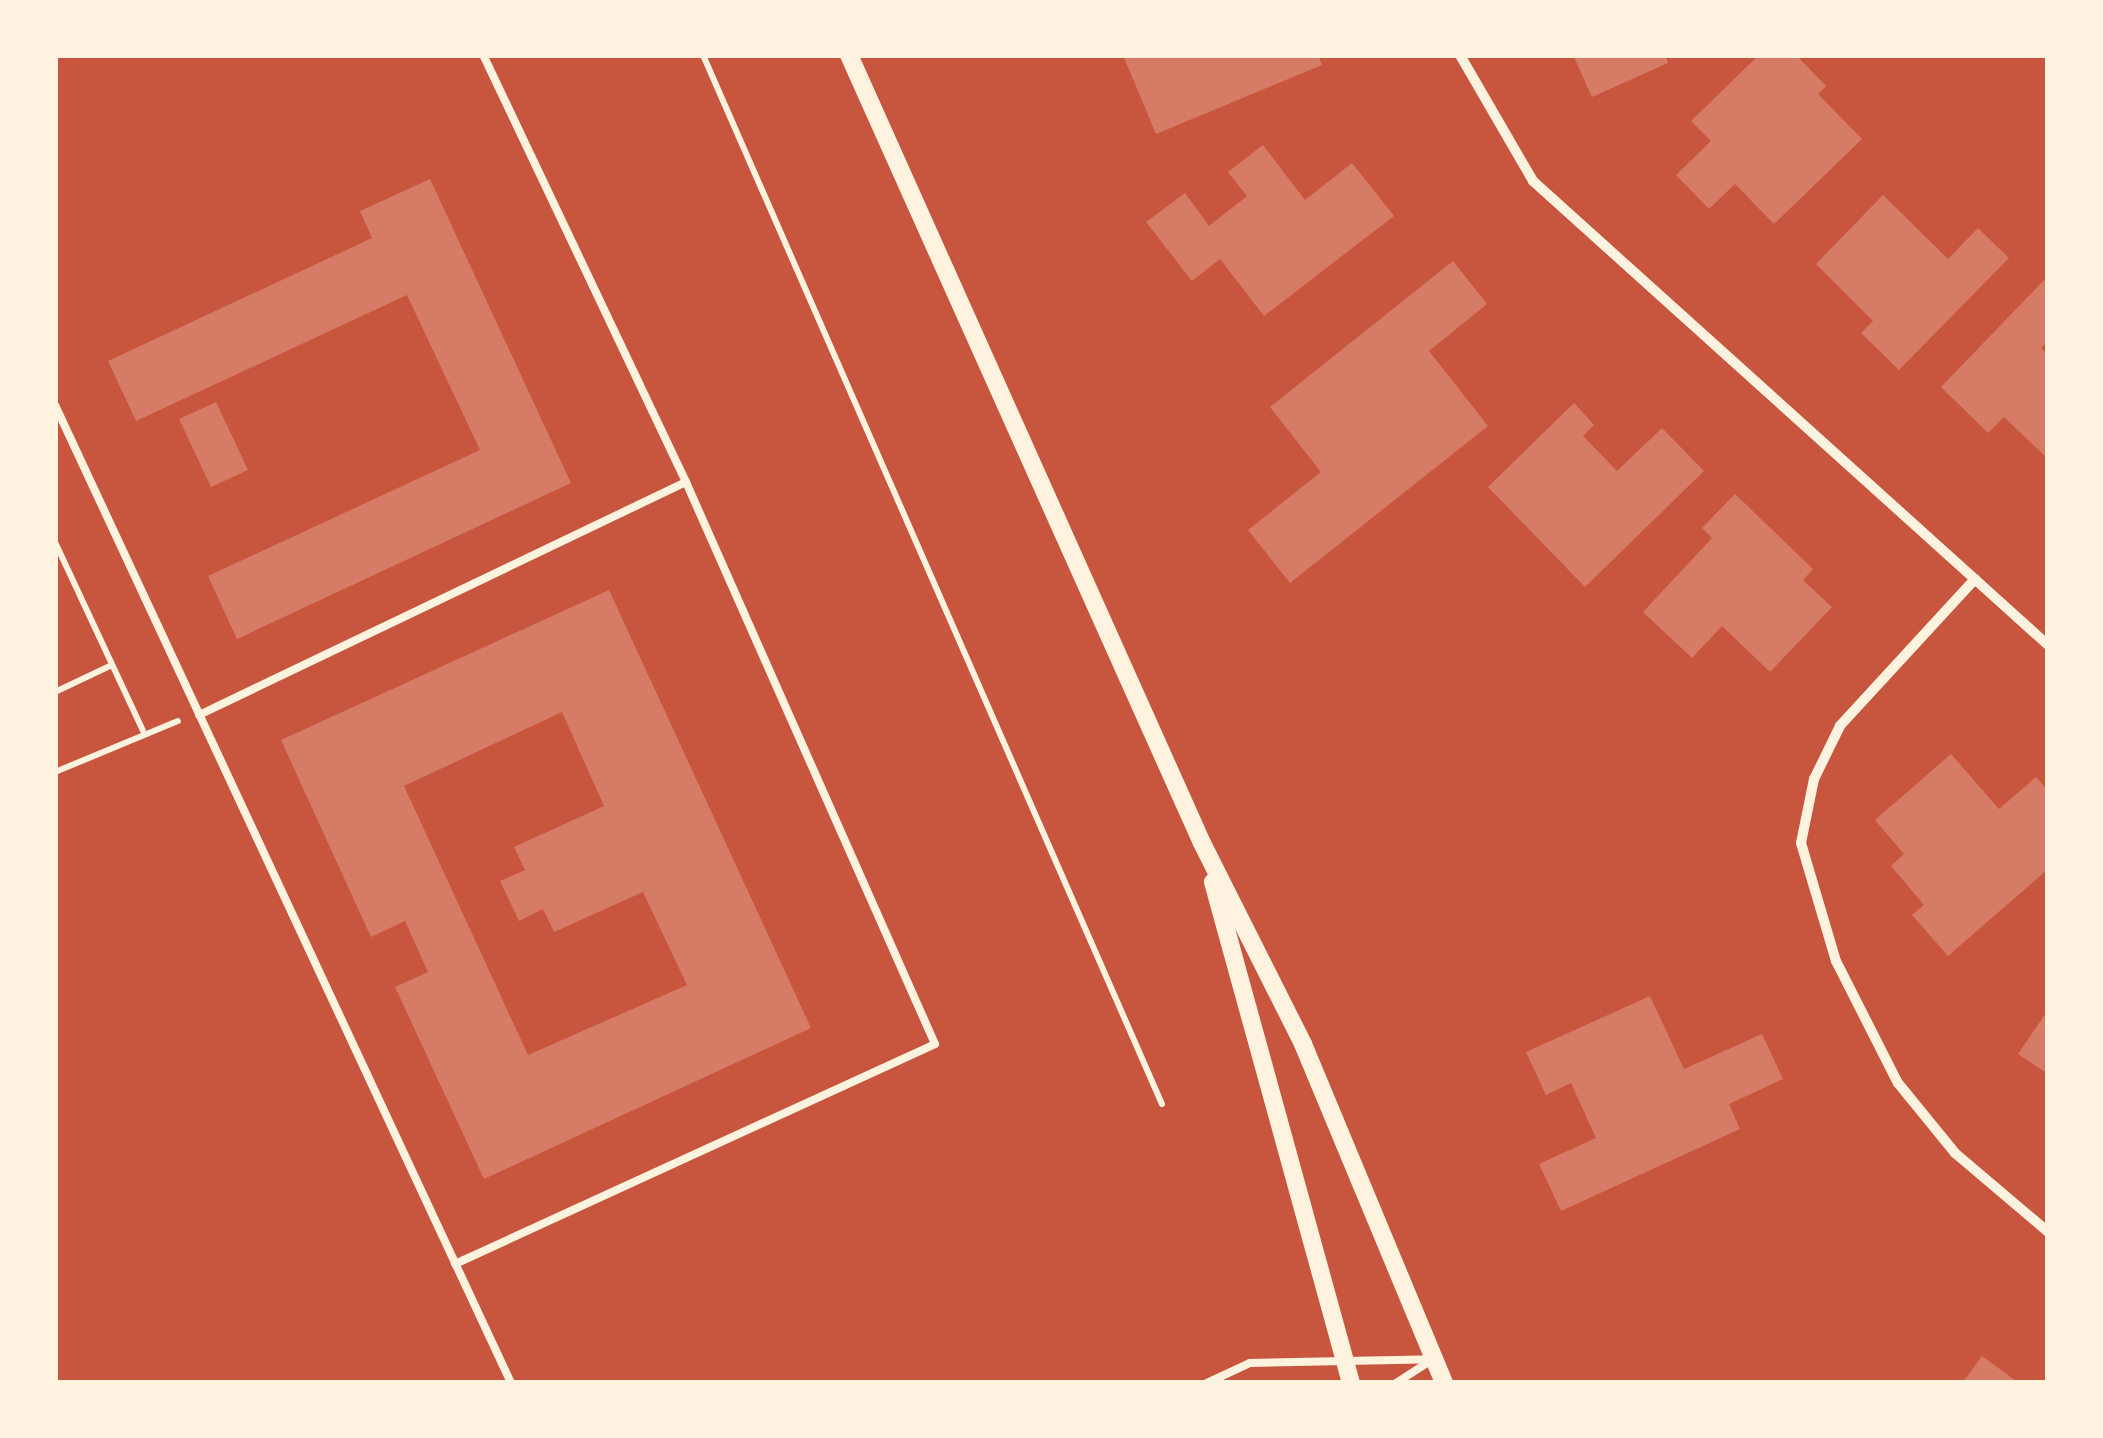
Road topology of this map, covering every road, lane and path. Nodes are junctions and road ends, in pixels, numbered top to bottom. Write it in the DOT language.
graph roads {
  1 [pos="483,55"];
  2 [pos="703,55"];
  3 [pos="848,55"];
  4 [pos="1460,55"];
  5 [pos="55,405"];
  6 [pos="686,482"];
  7 [pos="55,542"];
  8 [pos="1975,579"];
  9 [pos="2048,645"];
  10 [pos="112,665"];
  11 [pos="55,692"];
  12 [pos="199,715"];
  13 [pos="143,732"];
  14 [pos="55,772"];
  15 [pos="1202,843"];
  16 [pos="1162,1104"];
  17 [pos="2048,1232"];
  18 [pos="455,1264"];
  19 [pos="1434,1359"];
  20 [pos="1344,1362"];
  21 [pos="511,1383"];
  22 [pos="1208,1383"];
  23 [pos="1351,1383"];
  24 [pos="1396,1383"];
  25 [pos="1444,1383"];
  1 -- 6 [label="lane"];
  2 -- 16 [label="path"];
  3 -- 15 [label="street"];
  4 -- 8 [label="street"];
  5 -- 12 [label="lane"];
  6 -- 12 [label="lane"];
  6 -- 18 [label="lane"];
  7 -- 10 [label="path"];
  8 -- 9 [label="street"];
  8 -- 17 [label="street"];
  10 -- 11 [label="path"];
  10 -- 13 [label="path"];
  12 -- 13 [label="path"];
  12 -- 18 [label="lane"];
  13 -- 14 [label="path"];
  15 -- 19 [label="street"];
  15 -- 20 [label="street"];
  18 -- 21 [label="lane"];
  19 -- 20 [label="lane"];
  19 -- 24 [label="lane"];
  19 -- 25 [label="street"];
  20 -- 22 [label="lane"];
  20 -- 23 [label="street"];
}
